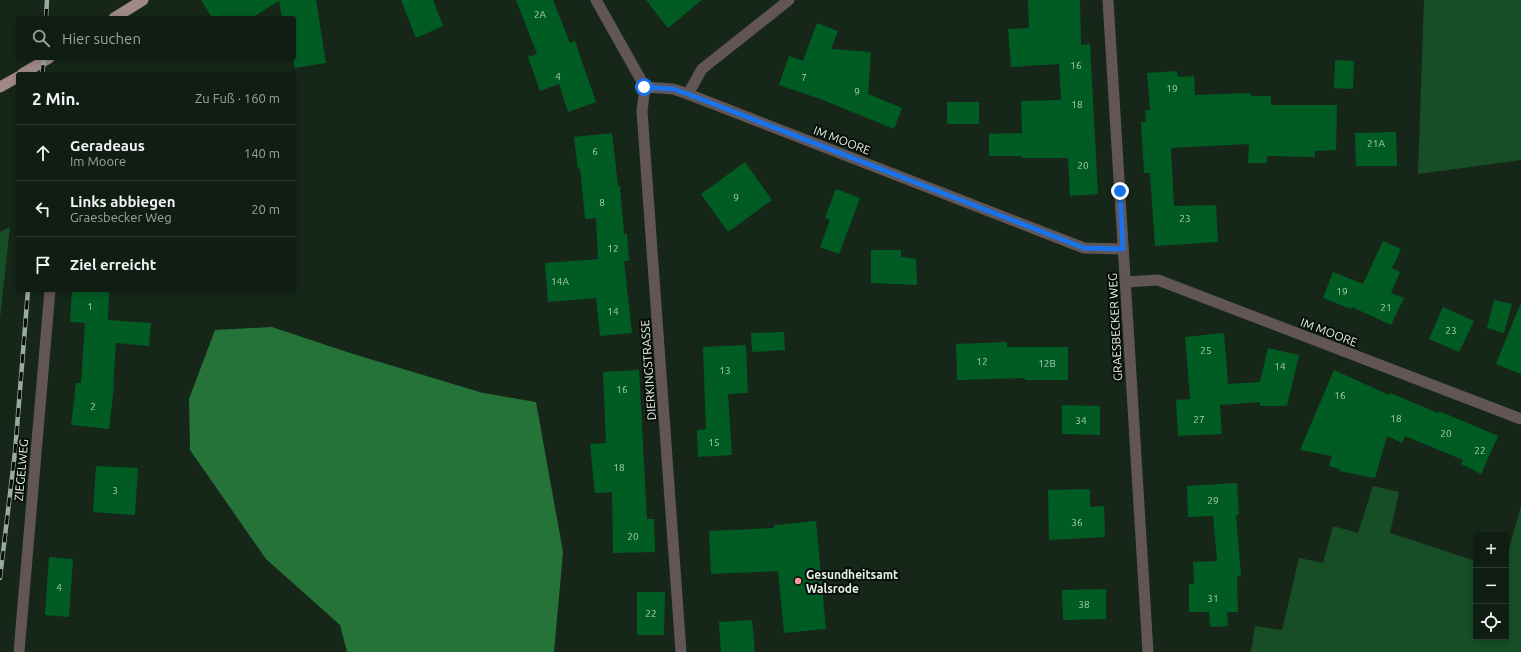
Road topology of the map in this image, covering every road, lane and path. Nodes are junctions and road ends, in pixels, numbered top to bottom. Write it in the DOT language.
graph roads {
  1 [pos="143,0"];
  2 [pos="596,0"];
  3 [pos="789,0"];
  4 [pos="1108,0"];
  5 [pos="117,16"];
  6 [pos="46,60"];
  7 [pos="25,72"];
  8 [pos="16,78"];
  9 [pos="0,87"];
  10 [pos="644,87"];
  11 [pos="688,94"];
  12 [pos="1123,249"];
  13 [pos="1125,282"];
  14 [pos="50,292"];
  15 [pos="1521,419"];
  16 [pos="19,652"];
  17 [pos="681,652"];
  18 [pos="1148,652"];
  1 -- 5 [label="main road"];
  2 -- 10 [label="street"];
  3 -- 11 [label="street"];
  4 -- 12 [label="street, GRAESBECKER WEG"];
  6 -- 7 [label="main road"];
  8 -- 9 [label="main road"];
  10 -- 11 [label="street, IM MOORE"];
  10 -- 17 [label="street, DIERKINGSTRASSE"];
  11 -- 12 [label="street, IM MOORE"];
  12 -- 13 [label="street, GRAESBECKER WEG"];
  13 -- 15 [label="street, IM MOORE"];
  13 -- 18 [label="street, GRAESBECKER WEG"];
  14 -- 16 [label="street, ZIEGELWEG"];
}
